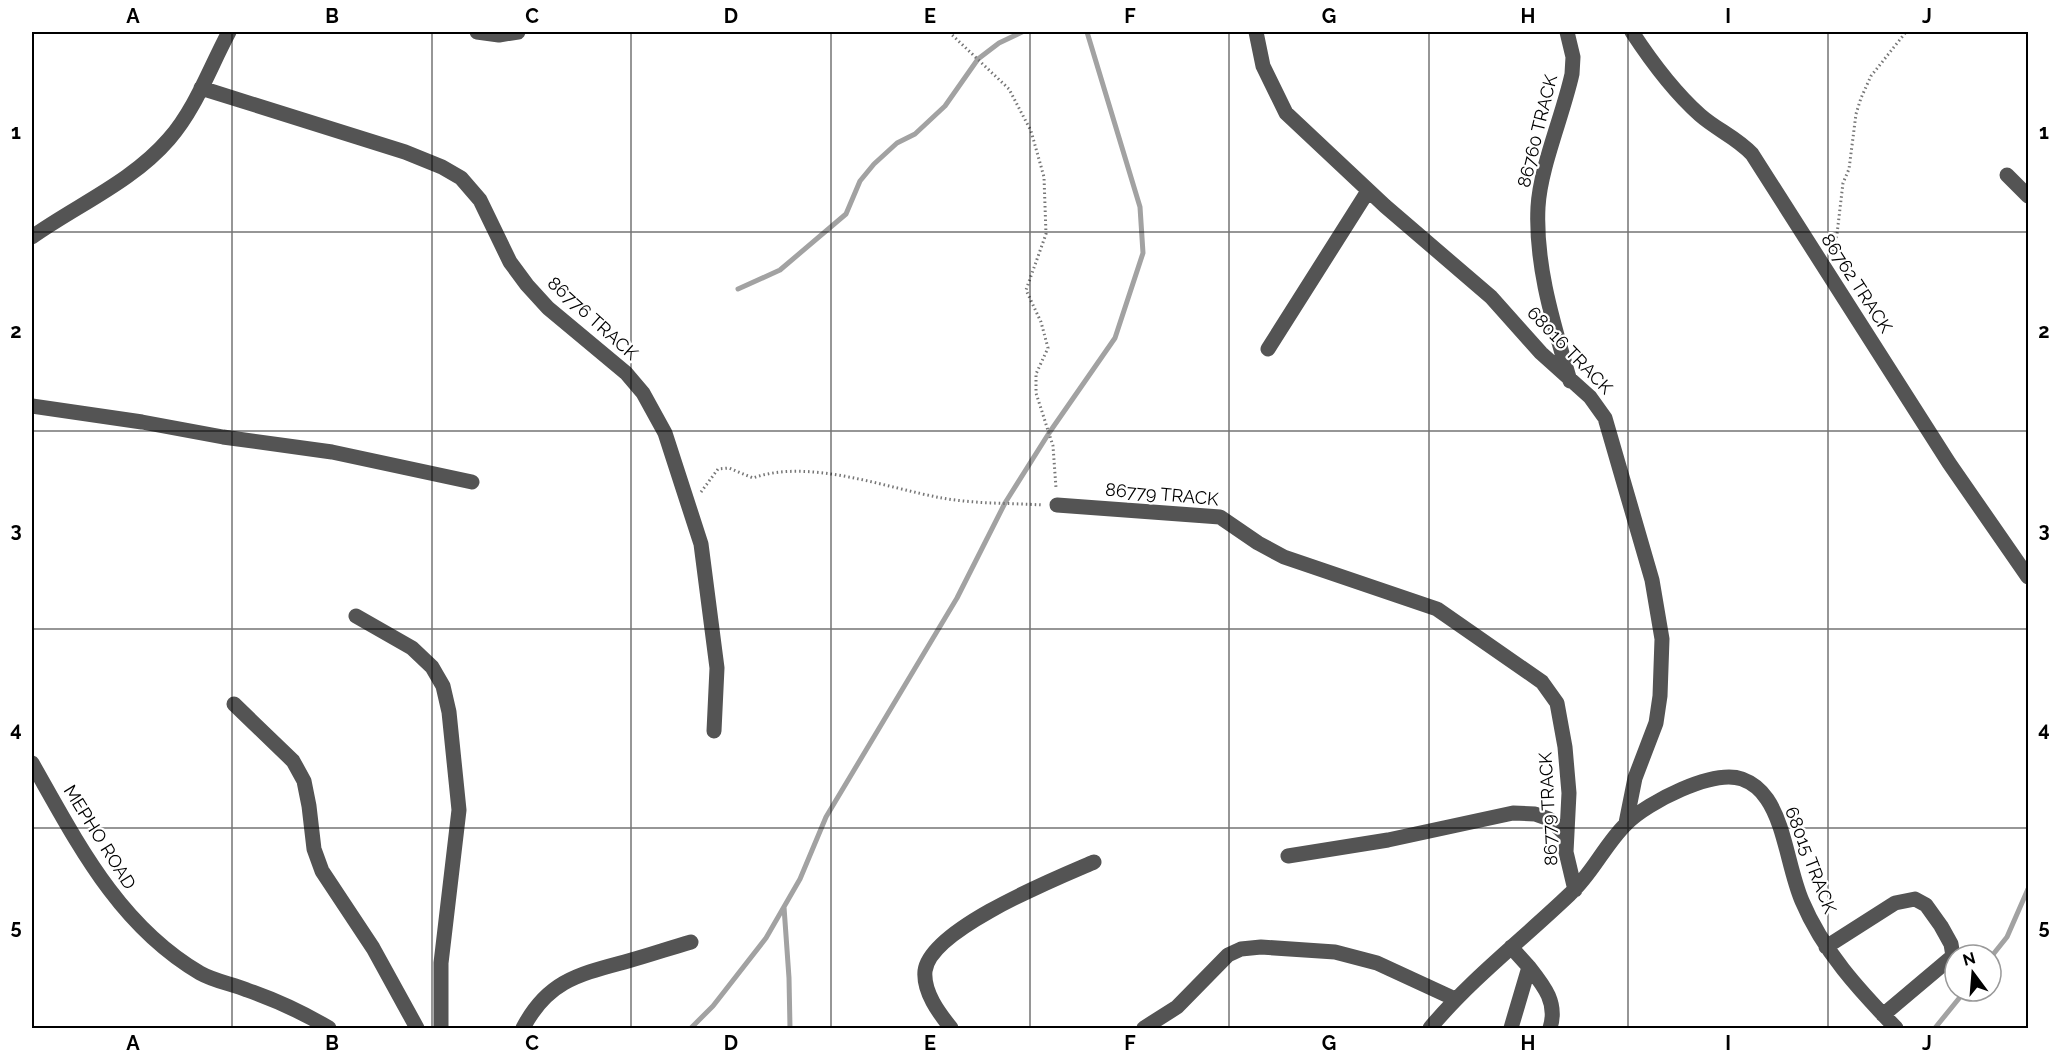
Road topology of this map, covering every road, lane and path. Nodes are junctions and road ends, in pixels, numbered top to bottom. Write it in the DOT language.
graph roads {
  1 [pos="229,32"];
  2 [pos="477,32"];
  3 [pos="518,32"];
  4 [pos="948,32"];
  5 [pos="1256,32"];
  6 [pos="1567,32"];
  7 [pos="1632,32"];
  8 [pos="1906,32"];
  9 [pos="201,88"];
  10 [pos="2007,175"];
  11 [pos="1368,191"];
  12 [pos="2028,196"];
  13 [pos="32,237"];
  14 [pos="1831,279"];
  15 [pos="1268,349"];
  16 [pos="1570,381"];
  17 [pos="32,406"];
  18 [pos="472,482"];
  19 [pos="1056,505"];
  20 [pos="689,508"];
  21 [pos="2028,577"];
  22 [pos="356,616"];
  23 [pos="234,704"];
  24 [pos="714,730"];
  25 [pos="32,763"];
  26 [pos="1626,823"];
  27 [pos="1565,834"];
  28 [pos="1288,856"];
  29 [pos="1094,862"];
  30 [pos="1575,890"];
  31 [pos="691,942"];
  32 [pos="1511,947"];
  33 [pos="1826,947"];
  34 [pos="1529,967"];
  35 [pos="1455,999"];
  36 [pos="1882,1014"];
  37 [pos="329,1029"];
  38 [pos="417,1029"];
  39 [pos="441,1029"];
  40 [pos="523,1029"];
  41 [pos="951,1029"];
  42 [pos="1144,1029"];
  43 [pos="1430,1029"];
  44 [pos="1511,1029"];
  45 [pos="1550,1029"];
  46 [pos="1896,1029"];
  1 -- 9 [label="street"];
  2 -- 3 [label="street"];
  4 -- 19 [label="path"];
  5 -- 11 [label="street, 68016 TRACK"];
  6 -- 16 [label="street, 86760 TRACK"];
  7 -- 14 [label="street, 86762 TRACK"];
  8 -- 14 [label="path"];
  9 -- 13 [label="street"];
  9 -- 20 [label="street, 86776 TRACK"];
  10 -- 12 [label="street"];
  11 -- 15 [label="street"];
  11 -- 16 [label="street, 68016 TRACK"];
  14 -- 21 [label="street, 86762 TRACK"];
  16 -- 26 [label="street, 68016 TRACK"];
  17 -- 18 [label="street"];
  19 -- 20 [label="path"];
  19 -- 27 [label="street, 86779 TRACK"];
  20 -- 24 [label="street, 86776 TRACK"];
  22 -- 39 [label="street"];
  23 -- 38 [label="street"];
  25 -- 37 [label="street, MEPHO ROAD"];
  26 -- 30 [label="street, 68015 TRACK"];
  26 -- 33 [label="street, 68015 TRACK"];
  27 -- 28 [label="street"];
  27 -- 30 [label="street, 86779 TRACK"];
  29 -- 41 [label="street"];
  30 -- 32 [label="street, 68015 TRACK"];
  31 -- 40 [label="street"];
  32 -- 34 [label="street"];
  32 -- 35 [label="street, 68015 TRACK"];
  33 -- 36 [label="street, 68015 TRACK"];
  33 -- 36 [label="street"];
  34 -- 44 [label="street"];
  34 -- 45 [label="street"];
  35 -- 42 [label="street"];
  35 -- 43 [label="street, 68015 TRACK"];
  36 -- 46 [label="street, 68015 TRACK"];
}
